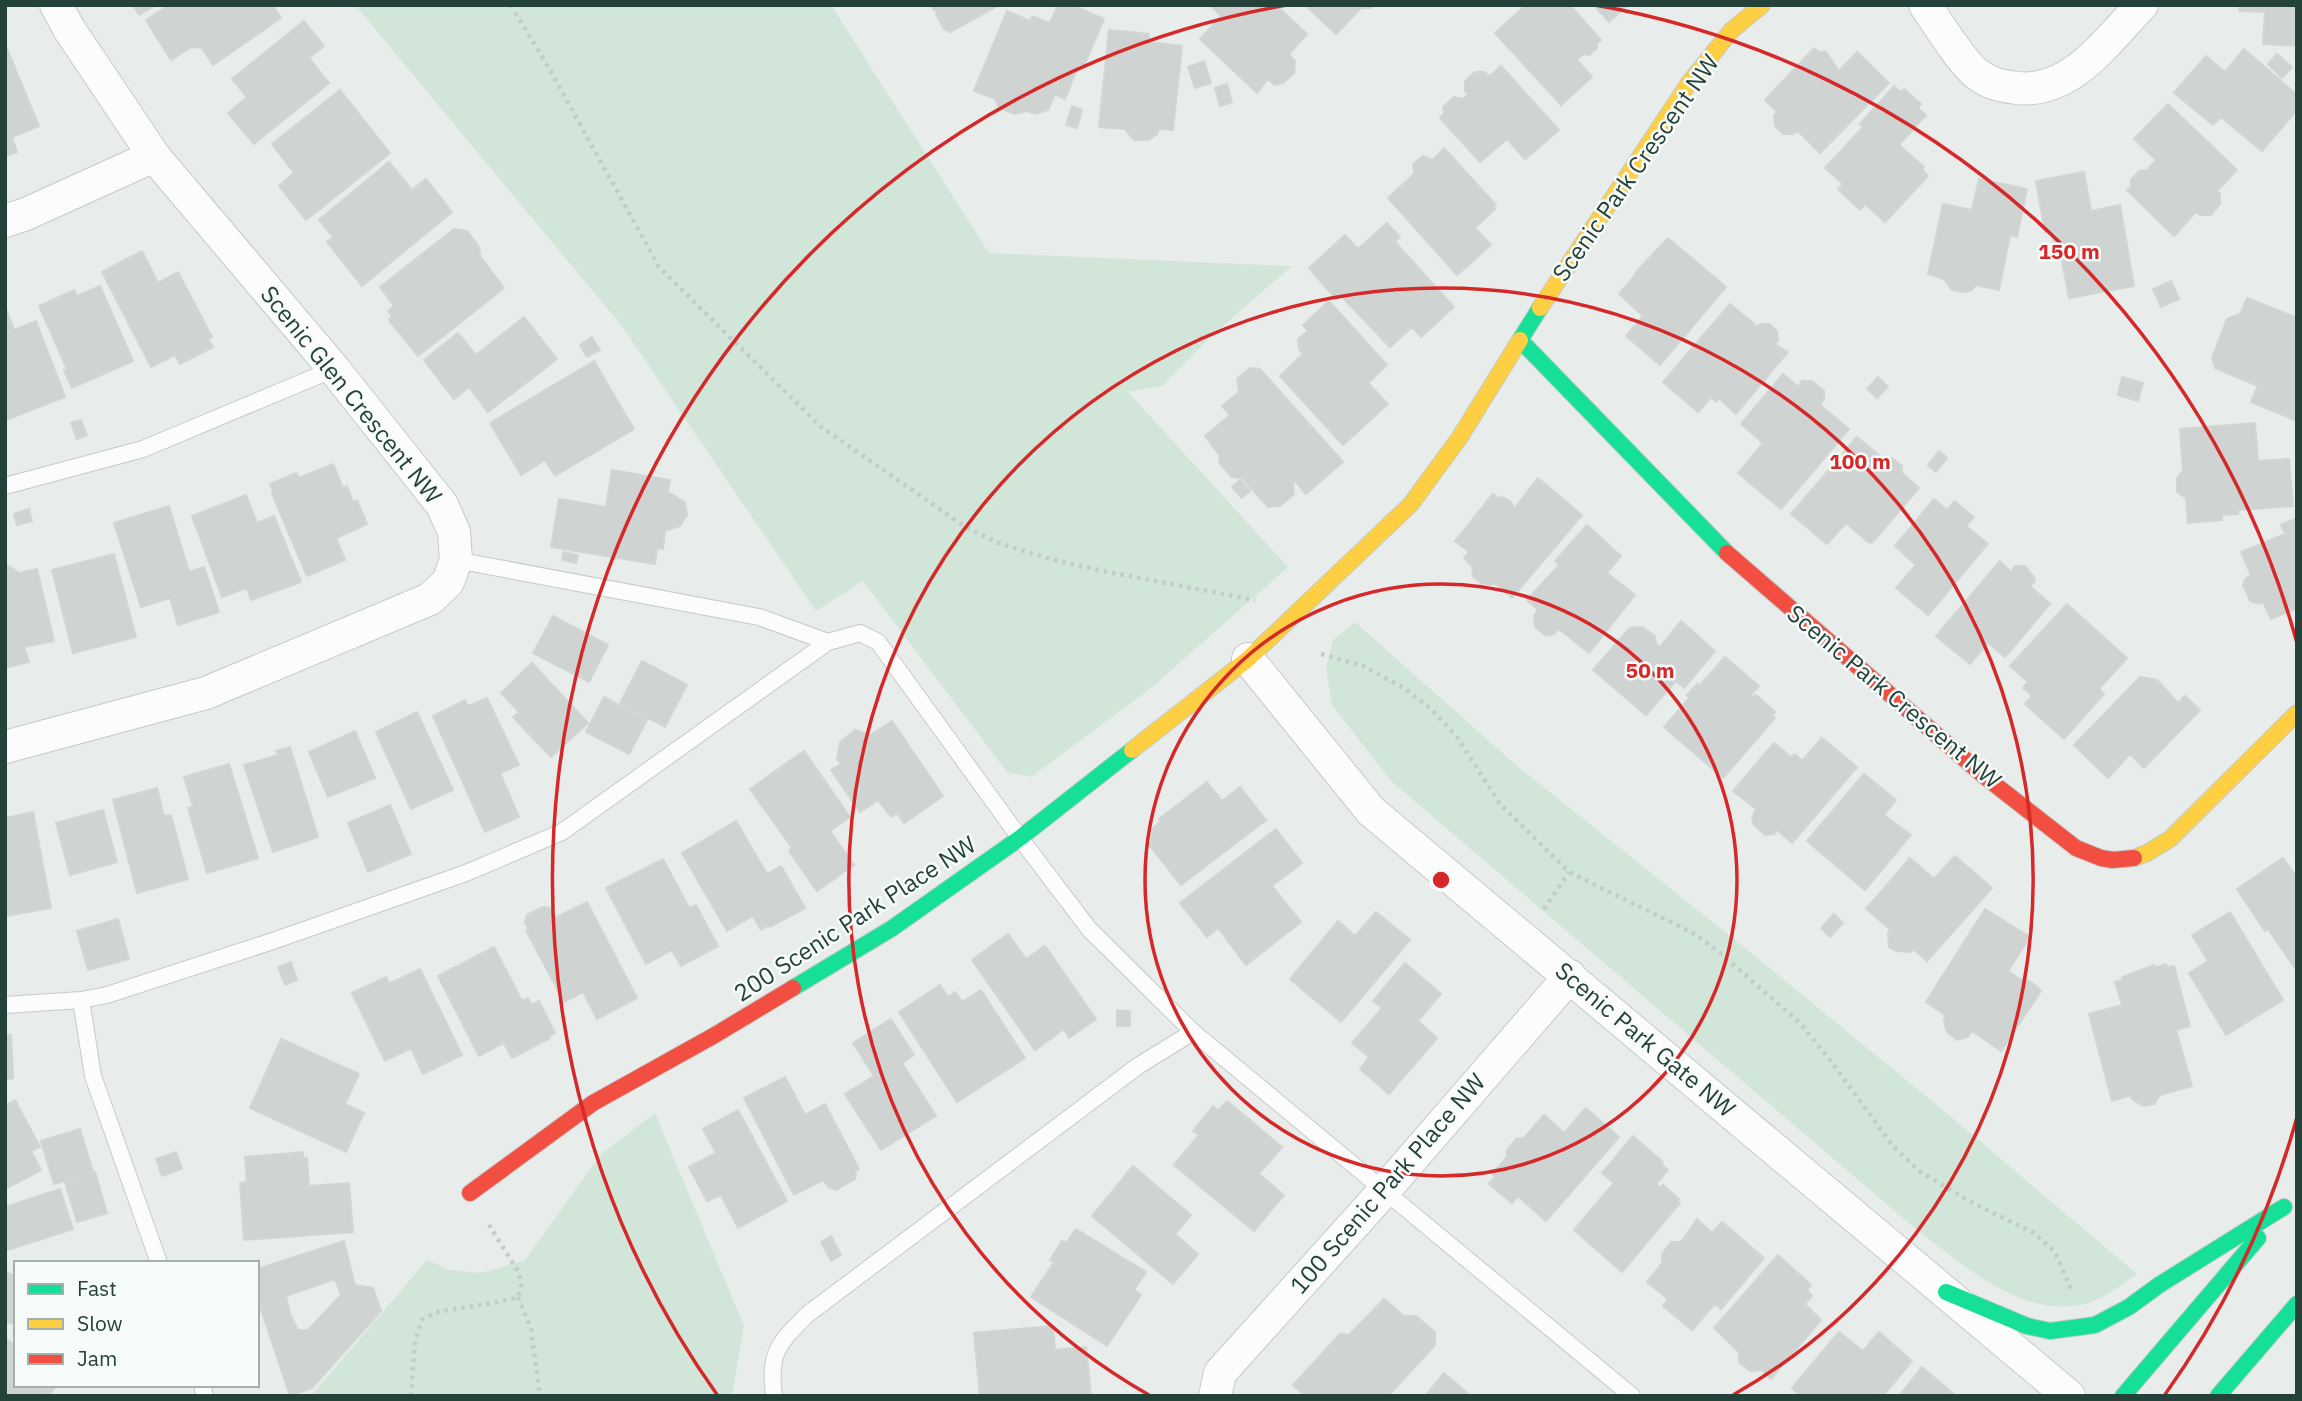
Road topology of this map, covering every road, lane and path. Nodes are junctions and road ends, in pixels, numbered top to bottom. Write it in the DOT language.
graph roads {
  1 [pos="56,5"];
  2 [pos="511,5"];
  3 [pos="1762,5"];
  4 [pos="1925,5"];
  5 [pos="2142,5"];
  6 [pos="154,156"];
  7 [pos="5,221"];
  8 [pos="1520,340"];
  9 [pos="334,369"];
  10 [pos="5,486"];
  11 [pos="456,560"];
  12 [pos="1259,601"];
  13 [pos="828,642"];
  14 [pos="1321,654"];
  15 [pos="1248,659"];
  16 [pos="2297,713"];
  17 [pos="5,747"];
  18 [pos="1020,838"];
  19 [pos="1569,872"];
  20 [pos="1524,939"];
  21 [pos="1570,976"];
  22 [pos="80,1000"];
  23 [pos="5,1005"];
  24 [pos="1193,1032"];
  25 [pos="1384,1191"];
  26 [pos="470,1193"];
  27 [pos="2297,1194"];
  28 [pos="2284,1207"];
  29 [pos="509,1259"];
  30 [pos="158,1261"];
  31 [pos="1946,1292"];
  32 [pos="2073,1293"];
  33 [pos="518,1297"];
  34 [pos="2297,1304"];
  35 [pos="411,1396"];
  36 [pos="540,1396"];
  37 [pos="774,1396"];
  38 [pos="1215,1396"];
  39 [pos="1632,1396"];
  40 [pos="2069,1396"];
  41 [pos="2123,1396"];
  42 [pos="2218,1396"];
  1 -- 6 [label="street, Scenic Glen Crescent NW"];
  2 -- 12 [label="path"];
  3 -- 8 [label="street, Scenic Park Crescent NW"];
  4 -- 5 [label="street"];
  6 -- 7 [label="street"];
  6 -- 9 [label="street, Scenic Glen Crescent NW"];
  8 -- 15 [label="street, Scenic Park Crescent NW"];
  8 -- 16 [label="street, Scenic Park Crescent NW"];
  9 -- 10 [label="lane"];
  9 -- 11 [label="street, Scenic Glen Crescent NW"];
  11 -- 13 [label="lane"];
  11 -- 17 [label="street"];
  13 -- 18 [label="lane"];
  13 -- 22 [label="lane"];
  14 -- 19 [label="path"];
  15 -- 18 [label="street, 200 Scenic Park Place NW"];
  15 -- 20 [label="street, Scenic Park Gate NW"];
  18 -- 24 [label="lane"];
  18 -- 26 [label="street, 200 Scenic Park Place NW"];
  19 -- 20 [label="path"];
  19 -- 32 [label="path"];
  20 -- 21 [label="street, Scenic Park Gate NW"];
  21 -- 25 [label="street, 100 Scenic Park Place NW"];
  21 -- 31 [label="street, Scenic Park Gate NW"];
  22 -- 23 [label="lane"];
  22 -- 30 [label="lane"];
  24 -- 25 [label="lane"];
  24 -- 37 [label="lane"];
  25 -- 38 [label="street, 100 Scenic Park Place NW"];
  25 -- 39 [label="lane"];
  27 -- 28 [label="street"];
  28 -- 31 [label="street"];
  28 -- 41 [label="street"];
  29 -- 33 [label="path"];
  31 -- 40 [label="street, Scenic Park Gate NW"];
  33 -- 35 [label="path"];
  33 -- 36 [label="path"];
  34 -- 42 [label="street"];
}
